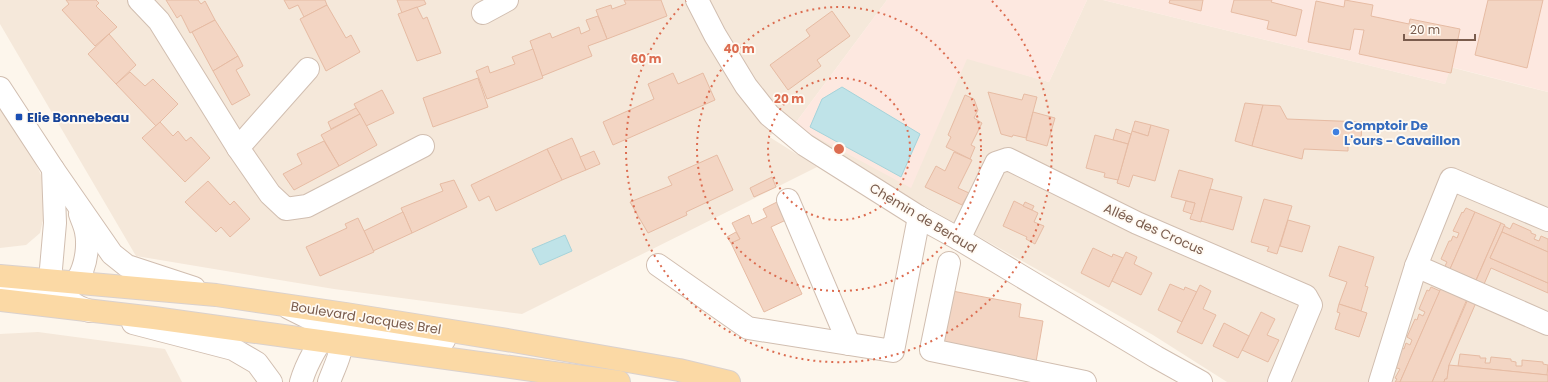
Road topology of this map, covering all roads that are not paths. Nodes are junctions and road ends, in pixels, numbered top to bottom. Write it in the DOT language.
graph roads {
  1 [pos="140,0"];
  2 [pos="507,0"];
  3 [pos="697,0"];
  4 [pos="483,13"];
  5 [pos="308,69"];
  6 [pos="2,94"];
  7 [pos="423,146"];
  8 [pos="238,148"];
  9 [pos="53,169"];
  10 [pos="788,200"];
  11 [pos="78,207"];
  12 [pos="919,217"];
  13 [pos="1548,220"];
  14 [pos="959,240"];
  15 [pos="949,263"];
  16 [pos="658,266"];
  17 [pos="1416,266"];
  18 [pos="0,276"];
  19 [pos="61,285"];
  20 [pos="0,289"];
  21 [pos="216,295"];
  22 [pos="0,300"];
  23 [pos="282,305"];
  24 [pos="87,310"];
  25 [pos="1548,324"];
  26 [pos="332,338"];
  27 [pos="513,341"];
  28 [pos="849,344"];
  29 [pos="271,382"];
  30 [pos="301,382"];
  31 [pos="329,382"];
  32 [pos="619,382"];
  33 [pos="729,382"];
  34 [pos="1085,382"];
  35 [pos="1200,382"];
  36 [pos="1278,382"];
  37 [pos="1380,382"];
  1 -- 8 [label="street"];
  2 -- 4 [label="street"];
  3 -- 12 [label="street, Chemin de Beraud"];
  5 -- 8 [label="street"];
  6 -- 9 [label="street"];
  7 -- 8 [label="street"];
  9 -- 11 [label="street"];
  9 -- 19 [label="street"];
  10 -- 28 [label="street"];
  11 -- 19 [label="street"];
  11 -- 21 [label="street"];
  12 -- 14 [label="street, Chemin de Beraud"];
  12 -- 28 [label="street"];
  13 -- 17 [label="street"];
  14 -- 35 [label="street, Chemin de Beraud"];
  14 -- 36 [label="street, Allée des Crocus"];
  15 -- 34 [label="street"];
  16 -- 28 [label="street"];
  17 -- 25 [label="street"];
  17 -- 37 [label="street"];
  18 -- 19 [label="main road, Boulevard Jacques Brel"];
  19 -- 20 [label="street"];
  19 -- 21 [label="main road, Boulevard Jacques Brel"];
  19 -- 24 [label="street"];
  21 -- 23 [label="main road, Boulevard Jacques Brel"];
  22 -- 24 [label="main road, Boulevard Jacques Brel"];
  23 -- 26 [label="street"];
  23 -- 27 [label="main road, Boulevard Jacques Brel"];
  24 -- 26 [label="main road, Boulevard Jacques Brel"];
  24 -- 29 [label="street"];
  26 -- 27 [label="street"];
  26 -- 30 [label="street"];
  26 -- 31 [label="street"];
  26 -- 32 [label="main road, Boulevard Jacques Brel"];
  27 -- 33 [label="main road, Boulevard Jacques Brel"];
}
